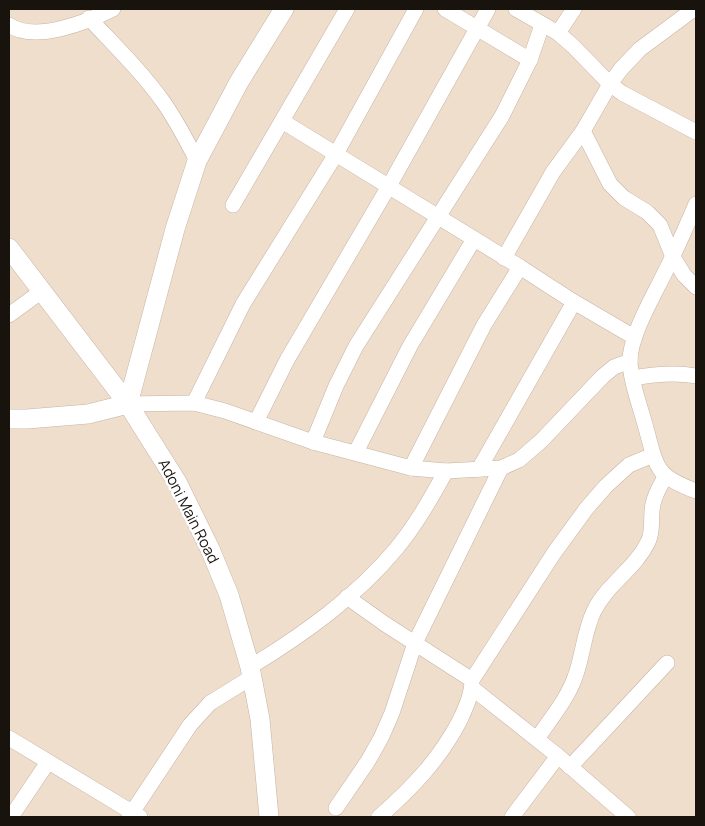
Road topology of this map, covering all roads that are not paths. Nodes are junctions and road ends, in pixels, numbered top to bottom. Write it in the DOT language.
graph roads {
  1 [pos="113,9"];
  2 [pos="284,9"];
  3 [pos="347,9"];
  4 [pos="416,9"];
  5 [pos="445,9"];
  6 [pos="488,9"];
  7 [pos="516,9"];
  8 [pos="574,9"];
  9 [pos="694,9"];
  10 [pos="90,18"];
  11 [pos="9,25"];
  12 [pos="542,25"];
  13 [pos="476,28"];
  14 [pos="558,33"];
  15 [pos="530,60"];
  16 [pos="610,84"];
  17 [pos="282,121"];
  18 [pos="583,131"];
  19 [pos="696,132"];
  20 [pos="336,154"];
  21 [pos="197,161"];
  22 [pos="388,186"];
  23 [pos="233,204"];
  24 [pos="696,204"];
  25 [pos="438,217"];
  26 [pos="474,239"];
  27 [pos="9,248"];
  28 [pos="673,257"];
  29 [pos="504,258"];
  30 [pos="520,267"];
  31 [pos="696,287"];
  32 [pos="42,291"];
  33 [pos="574,302"];
  34 [pos="9,315"];
  35 [pos="634,337"];
  36 [pos="630,361"];
  37 [pos="696,376"];
  38 [pos="634,378"];
  39 [pos="194,403"];
  40 [pos="128,404"];
  41 [pos="9,419"];
  42 [pos="256,422"];
  43 [pos="314,442"];
  44 [pos="356,452"];
  45 [pos="653,455"];
  46 [pos="412,468"];
  47 [pos="501,468"];
  48 [pos="479,469"];
  49 [pos="446,471"];
  50 [pos="665,476"];
  51 [pos="696,491"];
  52 [pos="347,597"];
  53 [pos="415,643"];
  54 [pos="667,663"];
  55 [pos="251,672"];
  56 [pos="472,684"];
  57 [pos="9,738"];
  58 [pos="537,739"];
  59 [pos="558,756"];
  60 [pos="48,762"];
  61 [pos="570,766"];
  62 [pos="336,808"];
  63 [pos="134,816"];
  64 [pos="11,817"];
  65 [pos="269,817"];
  66 [pos="379,817"];
  67 [pos="512,817"];
  68 [pos="628,817"];
  1 -- 10 [label="street"];
  2 -- 21 [label="street"];
  3 -- 17 [label="street"];
  4 -- 20 [label="street"];
  5 -- 13 [label="street"];
  6 -- 13 [label="street"];
  7 -- 12 [label="street"];
  8 -- 14 [label="street"];
  9 -- 16 [label="street"];
  10 -- 11 [label="street"];
  10 -- 21 [label="street"];
  12 -- 14 [label="street"];
  12 -- 15 [label="street"];
  13 -- 15 [label="street"];
  13 -- 22 [label="street"];
  14 -- 16 [label="street"];
  15 -- 25 [label="street"];
  16 -- 18 [label="street"];
  16 -- 19 [label="street"];
  17 -- 20 [label="street"];
  17 -- 23 [label="street"];
  18 -- 28 [label="street"];
  18 -- 29 [label="street"];
  20 -- 22 [label="street"];
  20 -- 39 [label="street"];
  21 -- 40 [label="street"];
  22 -- 25 [label="street"];
  22 -- 42 [label="street"];
  24 -- 28 [label="street"];
  25 -- 26 [label="street"];
  25 -- 43 [label="street"];
  26 -- 29 [label="street"];
  26 -- 44 [label="street"];
  27 -- 32 [label="street, Adoni Main Road"];
  28 -- 31 [label="street"];
  28 -- 35 [label="street"];
  29 -- 30 [label="street"];
  30 -- 33 [label="street"];
  30 -- 46 [label="street"];
  32 -- 34 [label="street"];
  32 -- 40 [label="street, Adoni Main Road"];
  33 -- 35 [label="street"];
  33 -- 48 [label="street"];
  35 -- 36 [label="street"];
  36 -- 38 [label="street"];
  36 -- 47 [label="street"];
  37 -- 38 [label="street"];
  38 -- 45 [label="street"];
  39 -- 40 [label="street"];
  39 -- 42 [label="street"];
  40 -- 41 [label="street"];
  40 -- 55 [label="street, Adoni Main Road"];
  42 -- 43 [label="street"];
  43 -- 44 [label="street"];
  44 -- 46 [label="street"];
  45 -- 50 [label="street"];
  45 -- 56 [label="street"];
  46 -- 49 [label="street"];
  47 -- 48 [label="street"];
  47 -- 53 [label="street"];
  48 -- 49 [label="street"];
  49 -- 52 [label="street"];
  50 -- 51 [label="street"];
  50 -- 58 [label="street"];
  52 -- 53 [label="street"];
  52 -- 55 [label="street"];
  53 -- 56 [label="street"];
  53 -- 62 [label="street"];
  54 -- 61 [label="street"];
  55 -- 63 [label="street"];
  55 -- 65 [label="street, Adoni Main Road"];
  56 -- 58 [label="street"];
  56 -- 66 [label="street"];
  57 -- 60 [label="street"];
  58 -- 59 [label="street"];
  59 -- 61 [label="street"];
  59 -- 67 [label="street"];
  60 -- 63 [label="street"];
  60 -- 64 [label="street"];
  61 -- 68 [label="street"];
}
